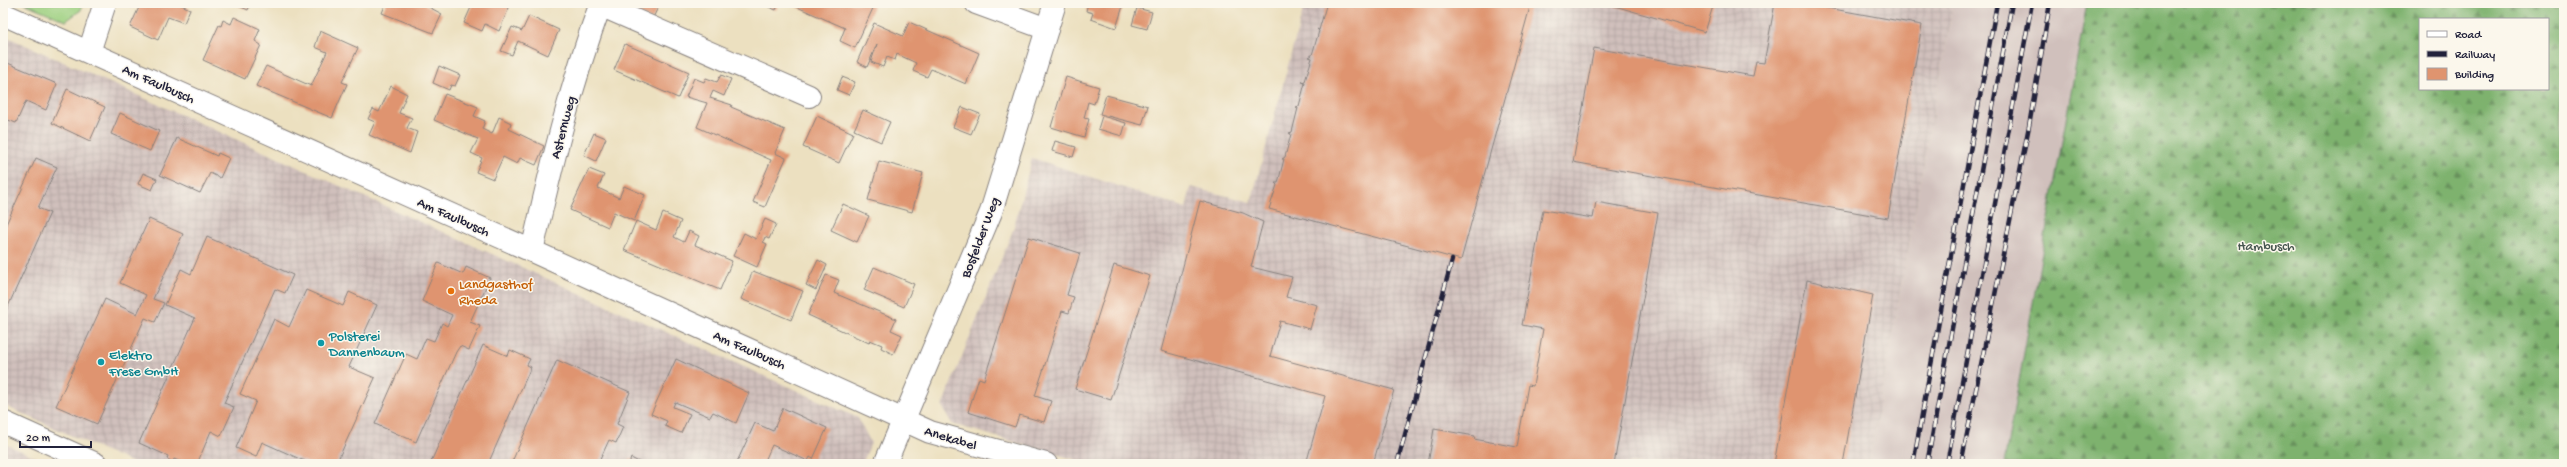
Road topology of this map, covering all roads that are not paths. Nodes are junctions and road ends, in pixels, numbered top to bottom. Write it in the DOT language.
graph roads {
  1 [pos="105,3"];
  2 [pos="976,3"];
  3 [pos="1055,3"];
  4 [pos="601,4"];
  5 [pos="3,14"];
  6 [pos="1047,29"];
  7 [pos="88,52"];
  8 [pos="809,96"];
  9 [pos="532,250"];
  10 [pos="905,419"];
  11 [pos="3,422"];
  12 [pos="96,464"];
  13 [pos="885,464"];
  14 [pos="1046,464"];
  1 -- 7 [label="street"];
  2 -- 6 [label="street"];
  3 -- 6 [label="street, Bosfelder Weg"];
  4 -- 8 [label="street, Asternweg"];
  4 -- 9 [label="street, Asternweg"];
  5 -- 7 [label="street, Am Faulbusch"];
  6 -- 10 [label="street, Bosfelder Weg"];
  7 -- 9 [label="street, Am Faulbusch"];
  9 -- 10 [label="street, Am Faulbusch"];
  10 -- 13 [label="street, Bosfelder Weg"];
  10 -- 14 [label="street, Anekabel"];
  11 -- 12 [label="street"];
}
